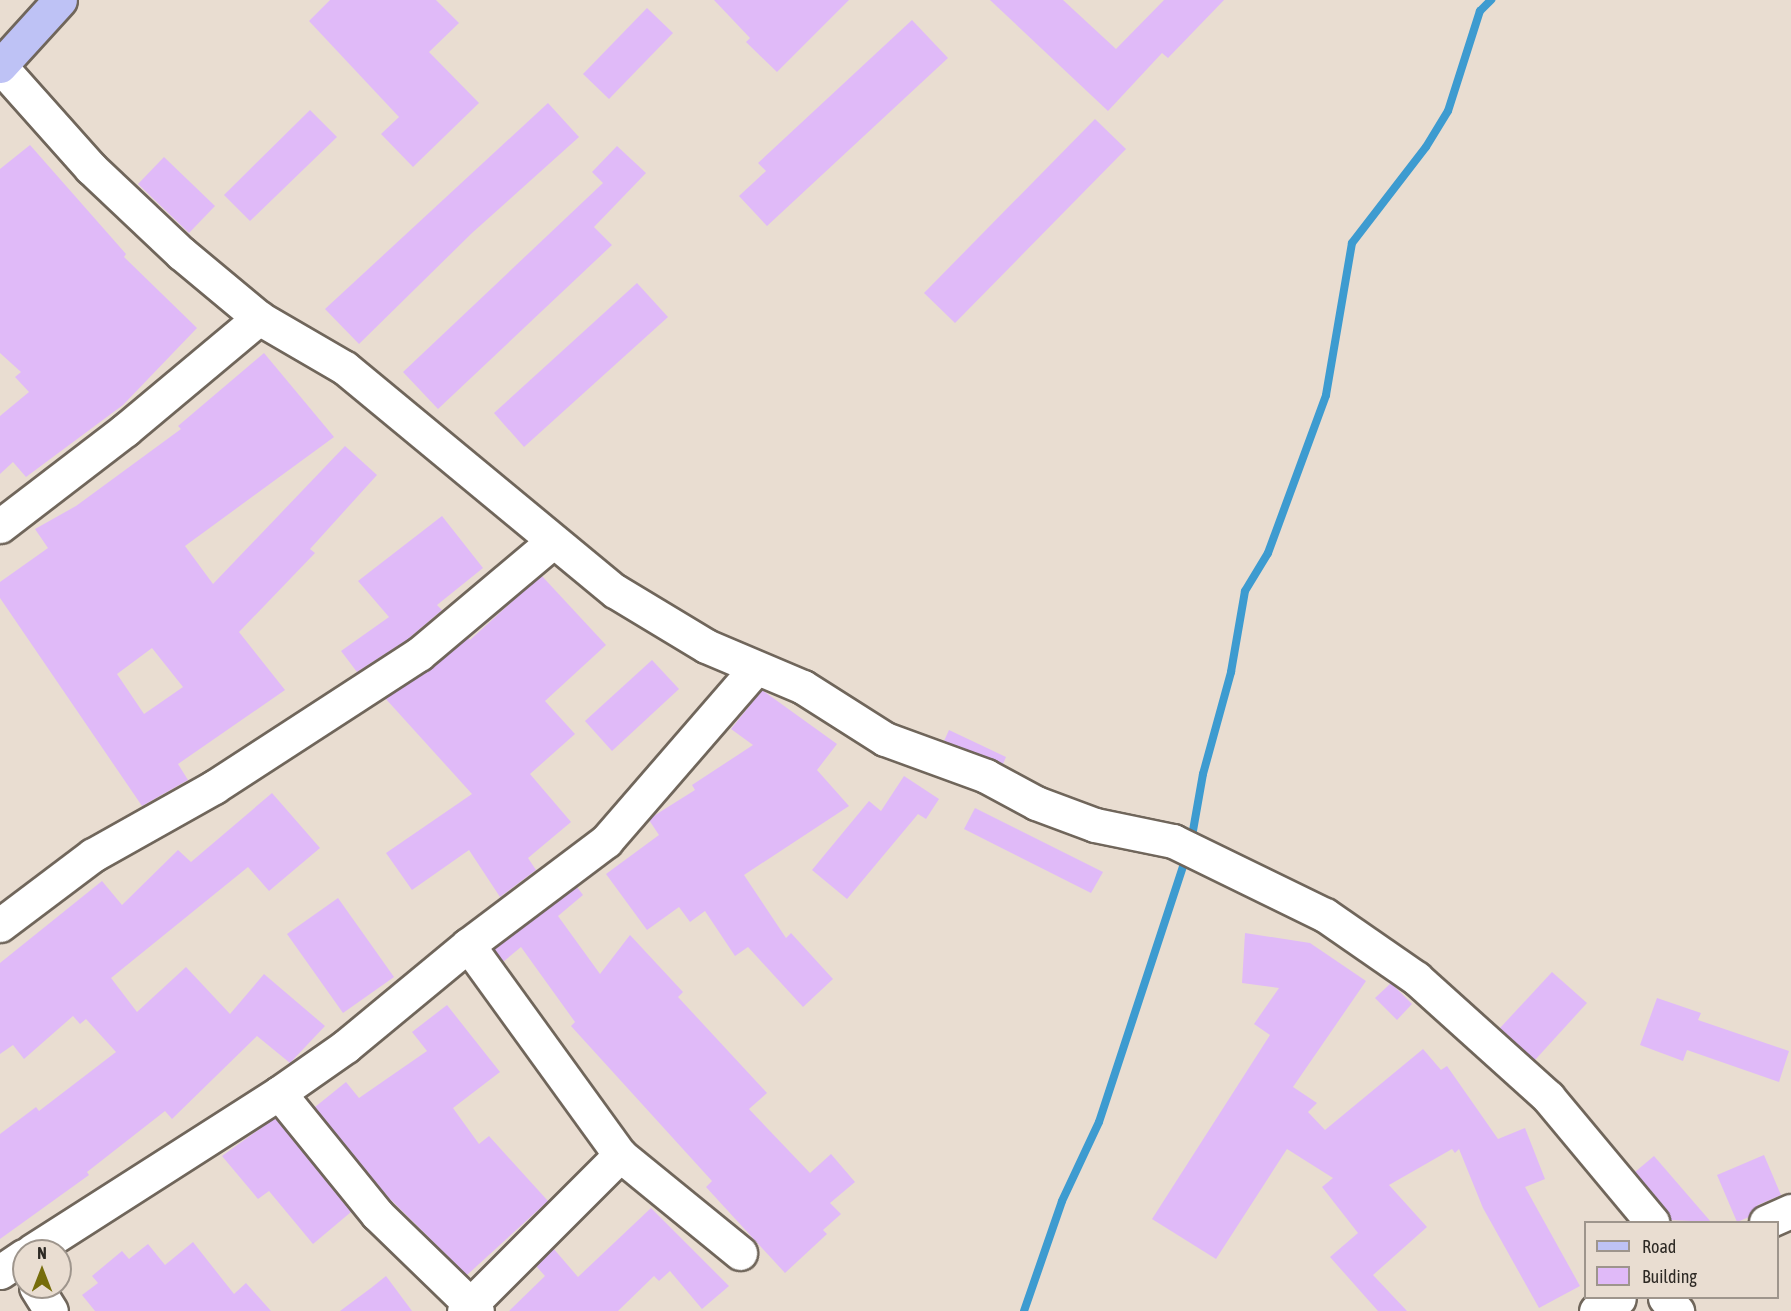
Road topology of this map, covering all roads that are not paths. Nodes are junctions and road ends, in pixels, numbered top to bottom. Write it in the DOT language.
graph roads {
  1 [pos="60,0"];
  2 [pos="0,66"];
  3 [pos="259,318"];
  4 [pos="0,526"];
  5 [pos="552,542"];
  6 [pos="755,669"];
  7 [pos="0,925"];
  8 [pos="468,945"];
  9 [pos="279,1093"];
  10 [pos="620,1155"];
  11 [pos="1791,1211"];
  12 [pos="1651,1221"];
  13 [pos="1768,1221"];
  14 [pos="55,1239"];
  15 [pos="740,1253"];
  16 [pos="1617,1299"];
  17 [pos="1666,1299"];
  18 [pos="471,1309"];
  19 [pos="1596,1311"];
  20 [pos="1677,1311"];
  1 -- 2 [label="main road"];
  2 -- 3 [label="street"];
  3 -- 4 [label="street"];
  3 -- 5 [label="street"];
  5 -- 6 [label="street"];
  5 -- 7 [label="street"];
  6 -- 8 [label="street"];
  6 -- 12 [label="street"];
  8 -- 9 [label="street"];
  8 -- 10 [label="street"];
  9 -- 14 [label="street"];
  9 -- 18 [label="street"];
  10 -- 15 [label="street"];
  10 -- 18 [label="street"];
  11 -- 13 [label="street"];
  16 -- 19 [label="street"];
  17 -- 20 [label="street"];
}
